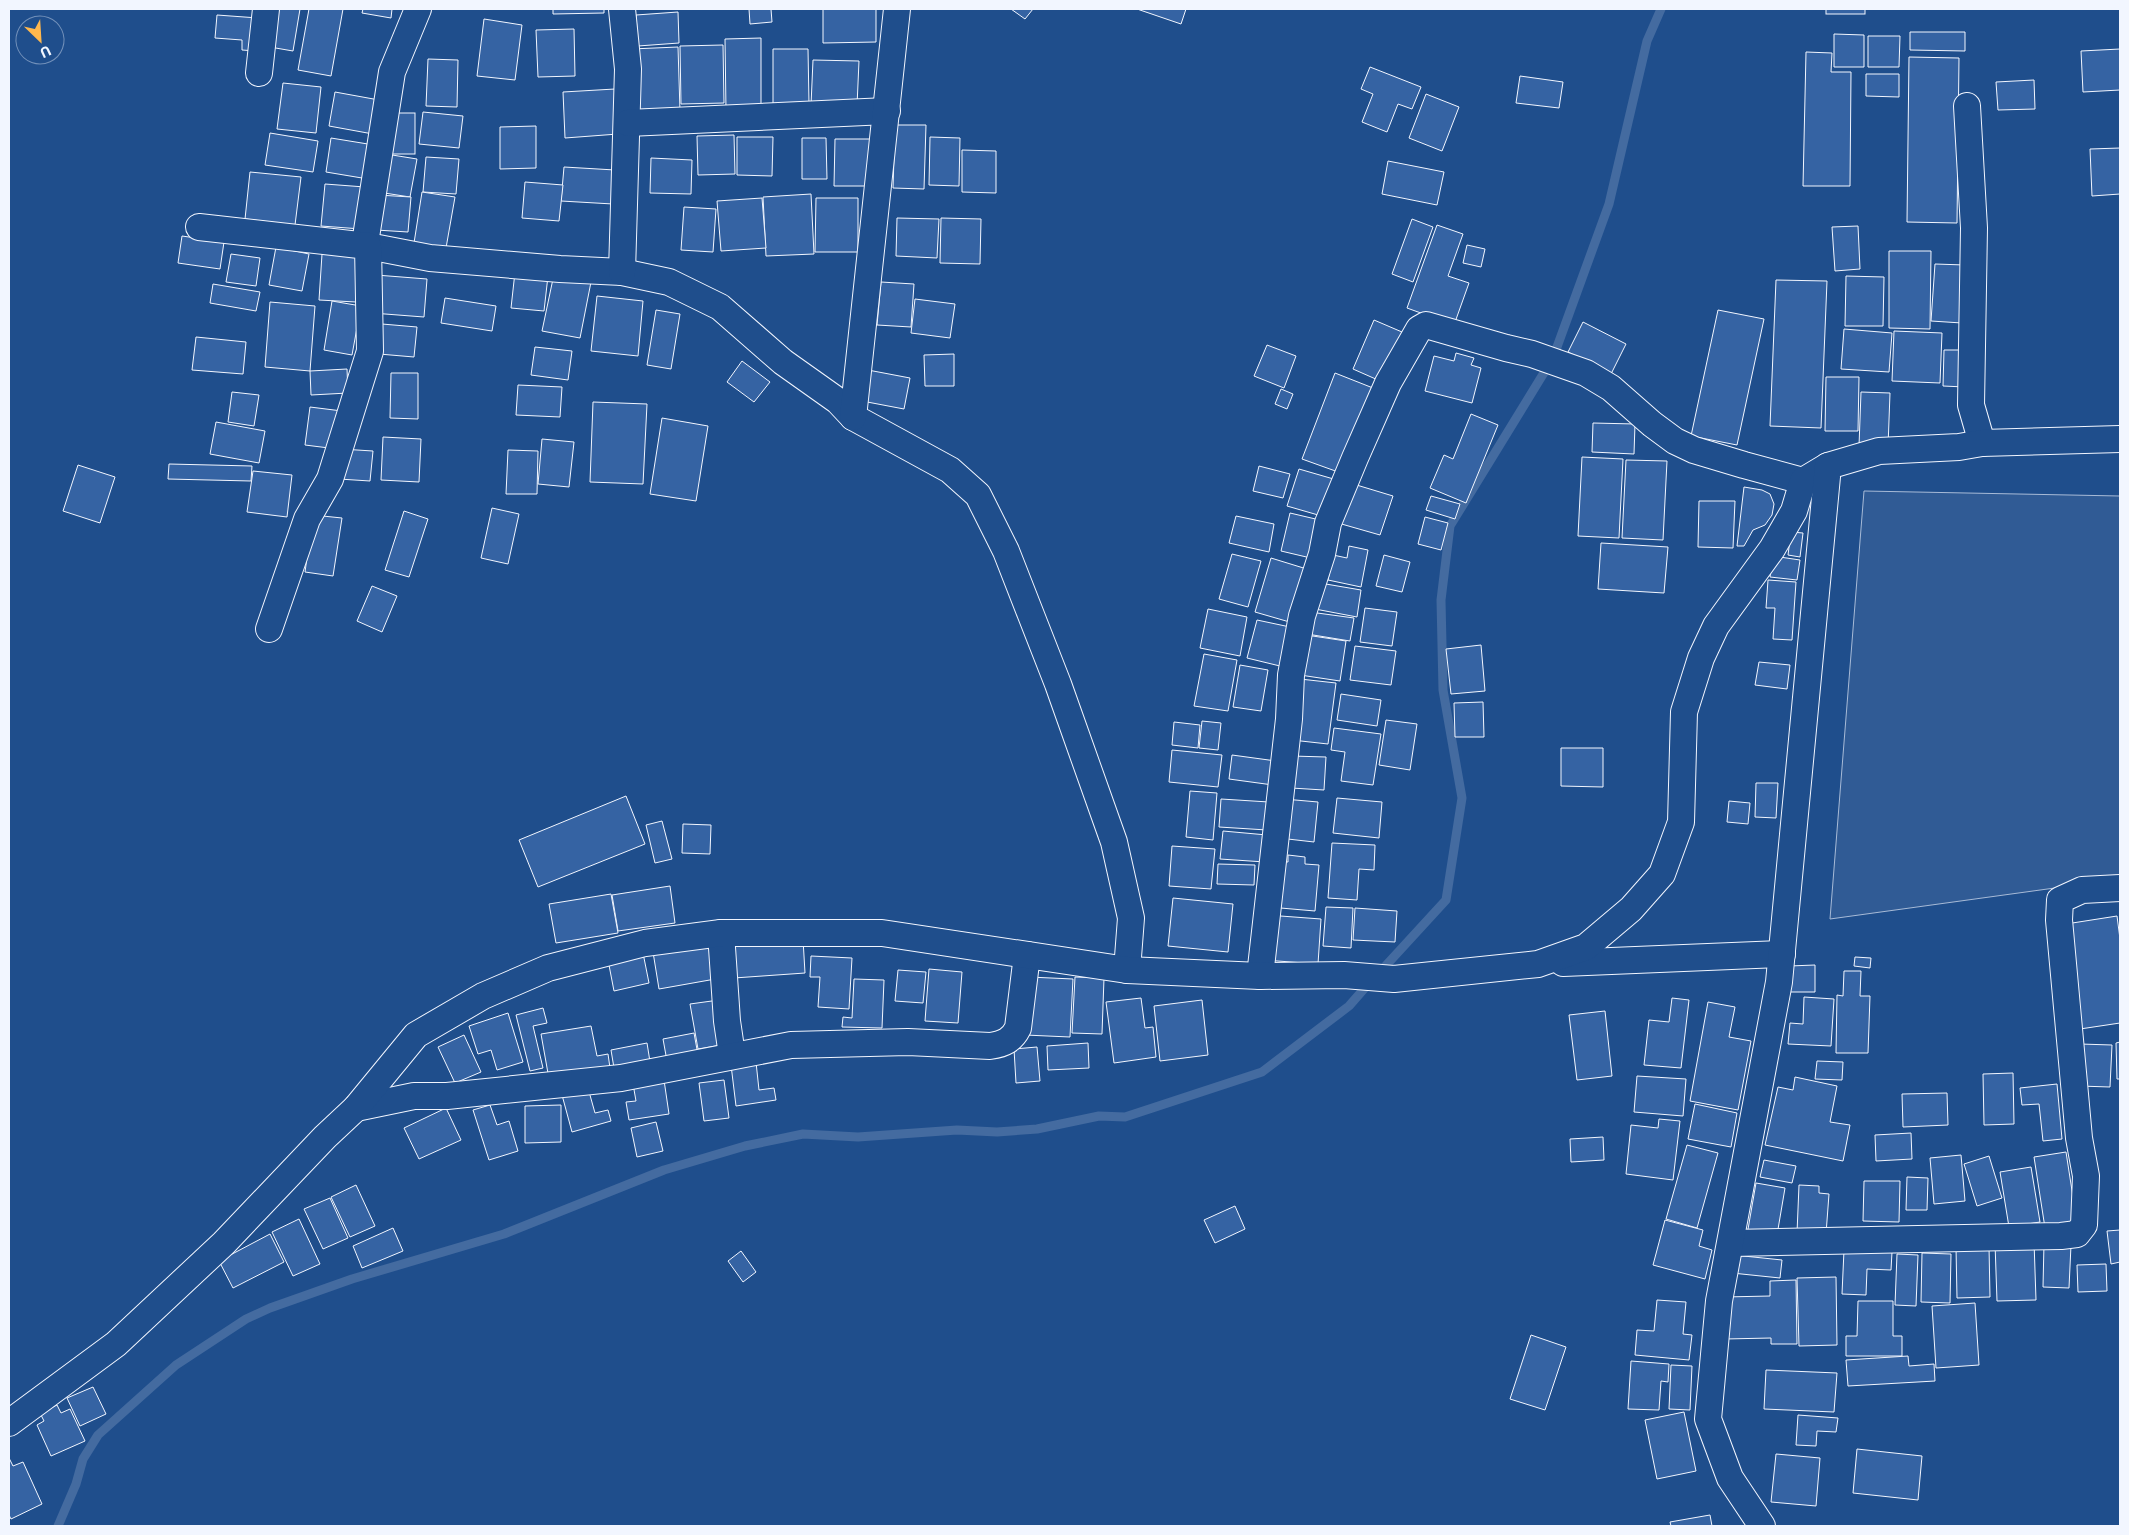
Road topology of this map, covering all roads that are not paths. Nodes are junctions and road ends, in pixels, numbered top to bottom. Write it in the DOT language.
graph roads {
  1 [pos="266,9"];
  2 [pos="418,9"];
  3 [pos="622,9"];
  4 [pos="897,9"];
  5 [pos="259,73"];
  6 [pos="1967,106"];
  7 [pos="887,111"];
  8 [pos="628,123"];
  9 [pos="199,227"];
  10 [pos="368,246"];
  11 [pos="622,272"];
  12 [pos="853,417"];
  13 [pos="2120,439"];
  14 [pos="1982,443"];
  15 [pos="1828,466"];
  16 [pos="1803,481"];
  17 [pos="269,629"];
  18 [pos="2120,888"];
  19 [pos="721,934"];
  20 [pos="1782,954"];
  21 [pos="1027,955"];
  22 [pos="1538,964"];
  23 [pos="1127,970"];
  24 [pos="1260,976"];
  25 [pos="732,1056"];
  26 [pos="356,1108"];
  27 [pos="1730,1243"];
  28 [pos="9,1423"];
  29 [pos="1762,1526"];
  1 -- 5 [label="street"];
  2 -- 10 [label="street"];
  3 -- 8 [label="street"];
  4 -- 7 [label="street"];
  6 -- 14 [label="street"];
  7 -- 8 [label="street"];
  7 -- 12 [label="street"];
  8 -- 11 [label="street"];
  9 -- 10 [label="street"];
  10 -- 11 [label="street"];
  10 -- 17 [label="street"];
  11 -- 12 [label="street"];
  12 -- 23 [label="street"];
  13 -- 14 [label="street"];
  14 -- 15 [label="street"];
  15 -- 16 [label="street"];
  15 -- 20 [label="street"];
  16 -- 22 [label="street"];
  16 -- 24 [label="street"];
  18 -- 27 [label="street"];
  19 -- 21 [label="street"];
  19 -- 25 [label="street"];
  19 -- 26 [label="street"];
  20 -- 22 [label="street"];
  20 -- 27 [label="street"];
  21 -- 23 [label="street"];
  21 -- 25 [label="street"];
  22 -- 24 [label="street"];
  23 -- 24 [label="street"];
  25 -- 26 [label="street"];
  26 -- 28 [label="street"];
  27 -- 29 [label="street"];
}
